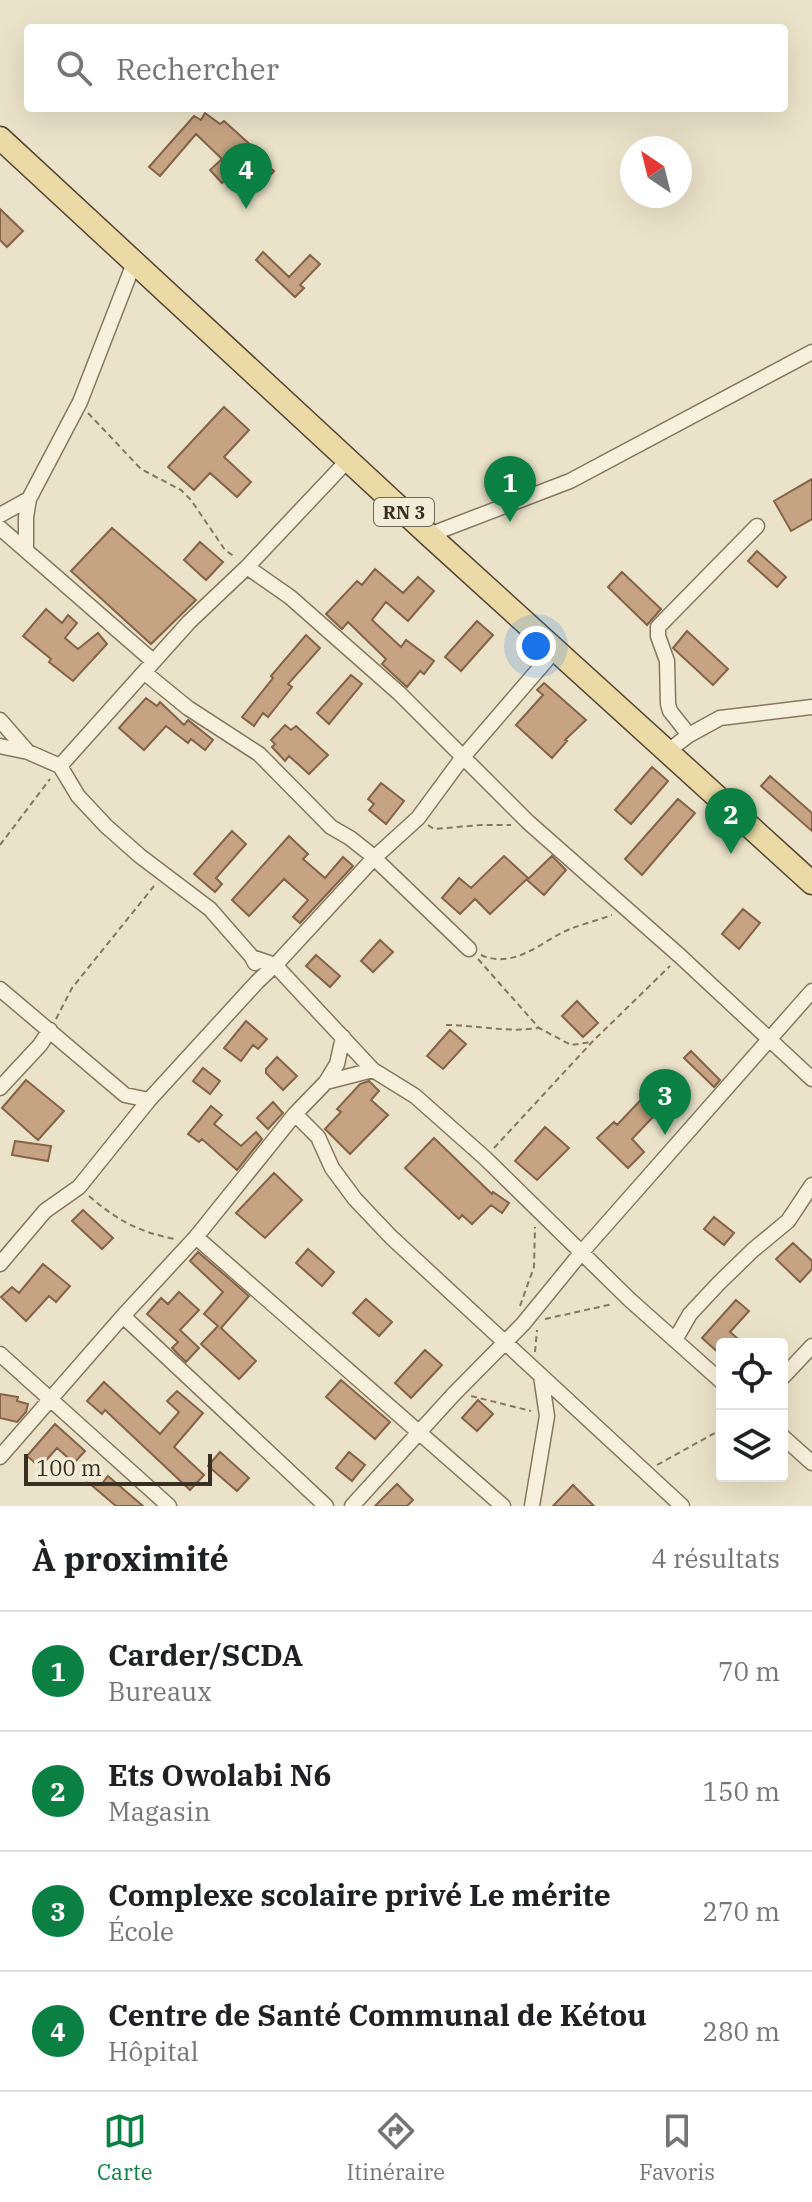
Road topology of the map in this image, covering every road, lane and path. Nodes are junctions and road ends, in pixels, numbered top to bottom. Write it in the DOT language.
graph roads {
  1 [pos="0,138"];
  2 [pos="134,263"];
  3 [pos="812,352"];
  4 [pos="80,402"];
  5 [pos="348,460"];
  6 [pos="29,499"];
  7 [pos="0,515"];
  8 [pos="757,526"];
  9 [pos="0,528"];
  10 [pos="429,535"];
  11 [pos="26,549"];
  12 [pos="247,567"];
  13 [pos="556,649"];
  14 [pos="149,667"];
  15 [pos="812,707"];
  16 [pos="0,720"];
  17 [pos="689,735"];
  18 [pos="0,746"];
  19 [pos="668,751"];
  20 [pos="28,752"];
  21 [pos="463,757"];
  22 [pos="60,766"];
  23 [pos="418,818"];
  24 [pos="528,822"];
  25 [pos="0,845"];
  26 [pos="374,858"];
  27 [pos="163,875"];
  28 [pos="812,883"];
  29 [pos="628,909"];
  30 [pos="469,949"];
  31 [pos="680,956"];
  32 [pos="252,957"];
  33 [pos="275,965"];
  34 [pos="257,982"];
  35 [pos="0,989"];
  36 [pos="812,991"];
  37 [pos="446,1025"];
  38 [pos="539,1028"];
  39 [pos="50,1030"];
  40 [pos="343,1037"];
  41 [pos="769,1038"];
  42 [pos="593,1041"];
  43 [pos="63,1043"];
  44 [pos="40,1045"];
  45 [pos="373,1070"];
  46 [pos="812,1079"];
  47 [pos="326,1082"];
  48 [pos="0,1088"];
  49 [pos="125,1095"];
  50 [pos="149,1100"];
  51 [pos="295,1114"];
  52 [pos="132,1121"];
  53 [pos="485,1158"];
  54 [pos="812,1185"];
  55 [pos="79,1187"];
  56 [pos="535,1206"];
  57 [pos="196,1237"];
  58 [pos="581,1253"];
  59 [pos="0,1264"];
  60 [pos="630,1300"];
  61 [pos="520,1305"];
  62 [pos="123,1316"];
  63 [pos="675,1340"];
  64 [pos="506,1343"];
  65 [pos="812,1346"];
  66 [pos="0,1354"];
  67 [pos="538,1372"];
  68 [pos="788,1372"];
  69 [pos="716,1377"];
  70 [pos="453,1395"];
  71 [pos="49,1399"];
  72 [pos="547,1416"];
  73 [pos="420,1432"];
  74 [pos="716,1432"];
  75 [pos="788,1441"];
  76 [pos="0,1457"];
  77 [pos="812,1463"];
  78 [pos="645,1472"];
  79 [pos="169,1506"];
  80 [pos="326,1506"];
  81 [pos="352,1506"];
  82 [pos="503,1506"];
  83 [pos="532,1506"];
  84 [pos="682,1506"];
  1 -- 2 [label="main road, RN 3"];
  2 -- 4 [label="street"];
  2 -- 5 [label="main road, RN 3"];
  3 -- 10 [label="street"];
  4 -- 6 [label="street"];
  4 -- 12 [label="path"];
  5 -- 10 [label="main road, RN 3"];
  5 -- 12 [label="street"];
  6 -- 7 [label="street"];
  6 -- 11 [label="street"];
  8 -- 17 [label="street"];
  9 -- 11 [label="street"];
  10 -- 13 [label="main road, RN 3"];
  11 -- 14 [label="street"];
  12 -- 14 [label="street"];
  12 -- 21 [label="street"];
  13 -- 19 [label="main road, RN 3"];
  13 -- 21 [label="street"];
  14 -- 22 [label="street"];
  14 -- 26 [label="street"];
  15 -- 17 [label="street"];
  16 -- 20 [label="street"];
  17 -- 19 [label="street"];
  18 -- 20 [label="street"];
  19 -- 28 [label="main road, RN 3"];
  20 -- 22 [label="street"];
  21 -- 23 [label="street"];
  21 -- 24 [label="street"];
  22 -- 25 [label="path"];
  22 -- 27 [label="street"];
  23 -- 24 [label="path"];
  23 -- 26 [label="street"];
  24 -- 29 [label="street"];
  26 -- 30 [label="street"];
  26 -- 33 [label="street"];
  27 -- 32 [label="street"];
  27 -- 39 [label="path"];
  29 -- 30 [label="path"];
  29 -- 31 [label="street"];
  30 -- 38 [label="path"];
  31 -- 41 [label="street"];
  31 -- 42 [label="path"];
  32 -- 33 [label="street"];
  32 -- 34 [label="street"];
  33 -- 34 [label="street"];
  33 -- 40 [label="street"];
  34 -- 50 [label="street"];
  35 -- 39 [label="street"];
  36 -- 41 [label="street"];
  37 -- 38 [label="path"];
  38 -- 42 [label="path"];
  39 -- 43 [label="street"];
  39 -- 44 [label="street"];
  40 -- 45 [label="street"];
  40 -- 47 [label="street"];
  41 -- 46 [label="street"];
  41 -- 58 [label="street"];
  42 -- 53 [label="path"];
  43 -- 44 [label="street"];
  43 -- 49 [label="street"];
  44 -- 48 [label="street"];
  45 -- 47 [label="street"];
  45 -- 53 [label="street"];
  47 -- 51 [label="street"];
  49 -- 50 [label="street"];
  49 -- 52 [label="street"];
  50 -- 52 [label="street"];
  51 -- 57 [label="street"];
  51 -- 64 [label="street"];
  52 -- 55 [label="street"];
  53 -- 56 [label="street"];
  54 -- 63 [label="street"];
  55 -- 57 [label="path"];
  55 -- 59 [label="street"];
  56 -- 58 [label="street"];
  56 -- 61 [label="path"];
  57 -- 62 [label="street"];
  57 -- 73 [label="street"];
  58 -- 60 [label="street"];
  58 -- 64 [label="street"];
  60 -- 63 [label="street"];
  60 -- 67 [label="path"];
  62 -- 71 [label="street"];
  62 -- 80 [label="street"];
  63 -- 69 [label="street"];
  64 -- 67 [label="street"];
  64 -- 70 [label="street"];
  65 -- 68 [label="street"];
  66 -- 71 [label="street"];
  67 -- 72 [label="street"];
  67 -- 78 [label="street"];
  70 -- 72 [label="path"];
  70 -- 73 [label="street"];
  71 -- 76 [label="street"];
  71 -- 79 [label="street"];
  72 -- 83 [label="street"];
  73 -- 81 [label="street"];
  73 -- 82 [label="street"];
  74 -- 78 [label="path"];
  75 -- 77 [label="street"];
  78 -- 84 [label="street"];
}
